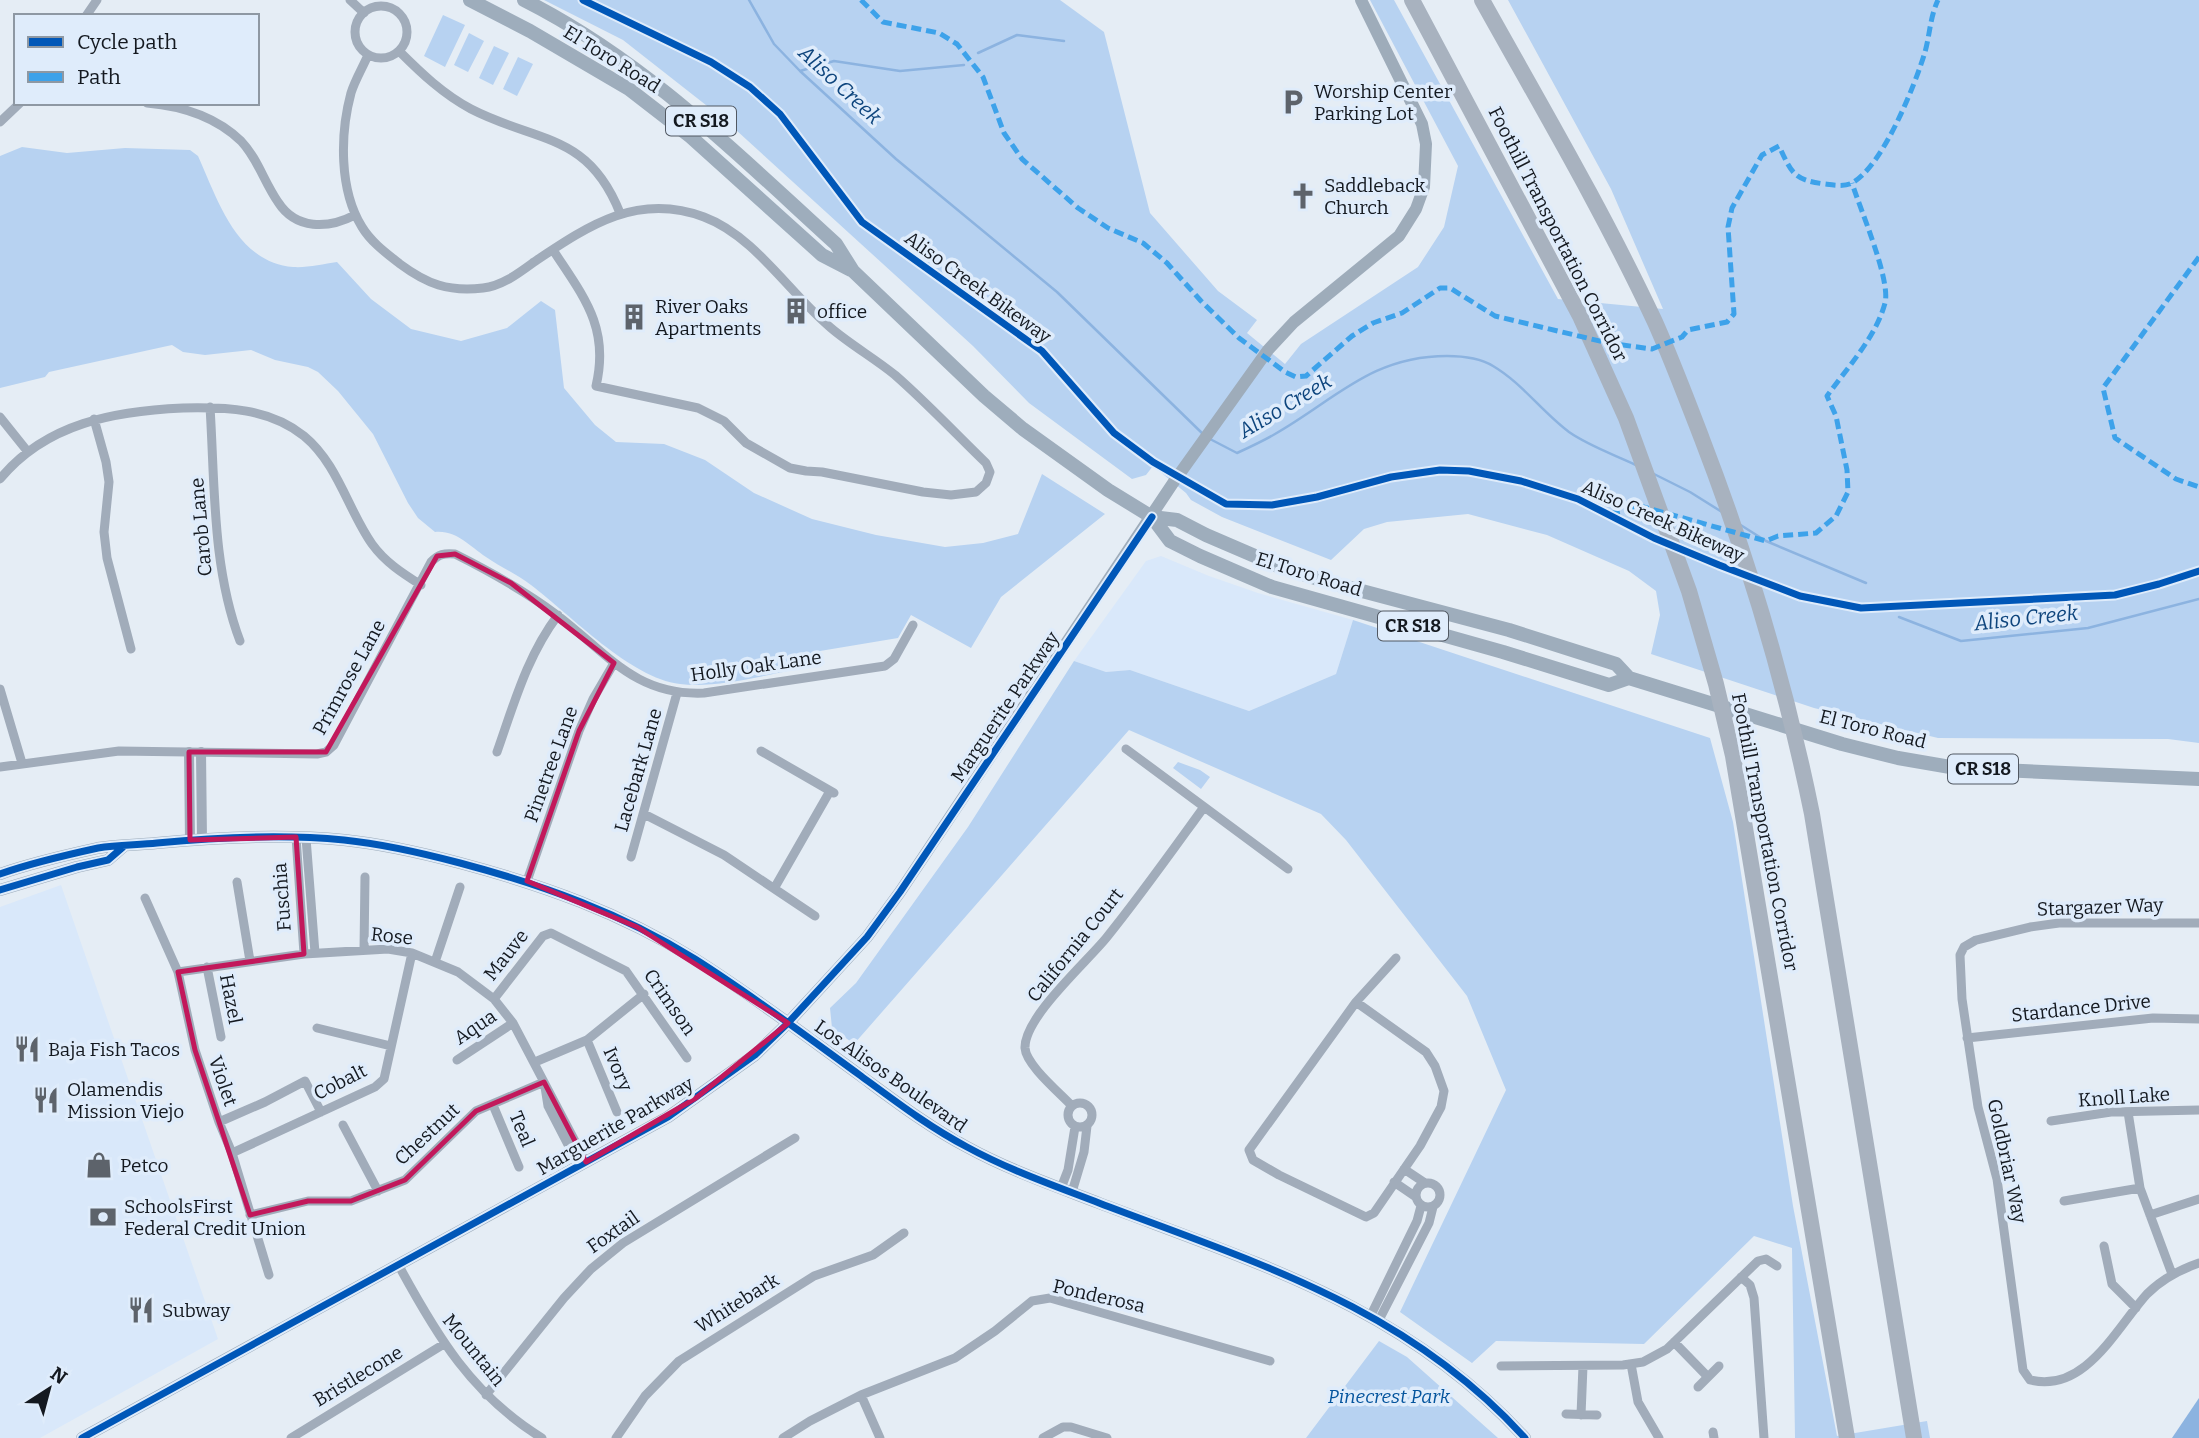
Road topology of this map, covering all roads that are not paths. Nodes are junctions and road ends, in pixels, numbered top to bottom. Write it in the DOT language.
graph roads {
  1 [pos="350,0"];
  2 [pos="470,0"];
  3 [pos="524,0"];
  4 [pos="1361,0"];
  5 [pos="1412,0"];
  6 [pos="1482,0"];
  7 [pos="393,4"];
  8 [pos="364,13"];
  9 [pos="399,51"];
  10 [pos="368,55"];
  11 [pos="18,105"];
  12 [pos="159,105"];
  13 [pos="0,122"];
  14 [pos="620,213"];
  15 [pos="355,215"];
  16 [pos="553,250"];
  17 [pos="853,271"];
  18 [pos="210,407"];
  19 [pos="0,417"];
  20 [pos="94,419"];
  21 [pos="28,452"];
  22 [pos="0,479"];
  23 [pos="1152,517"];
  24 [pos="455,554"];
  25 [pos="421,585"];
  26 [pos="558,615"];
  27 [pos="914,625"];
  28 [pos="240,641"];
  29 [pos="131,649"];
  30 [pos="614,663"];
  31 [pos="1629,678"];
  32 [pos="0,689"];
  33 [pos="677,693"];
  34 [pos="1126,749"];
  35 [pos="761,751"];
  36 [pos="194,752"];
  37 [pos="497,752"];
  38 [pos="22,763"];
  39 [pos="0,767"];
  40 [pos="2199,779"];
  41 [pos="1204,807"];
  42 [pos="644,814"];
  43 [pos="301,838"];
  44 [pos="196,839"];
  45 [pos="124,847"];
  46 [pos="631,857"];
  47 [pos="1288,869"];
  48 [pos="0,874"];
  49 [pos="365,877"];
  50 [pos="527,881"];
  51 [pos="237,882"];
  52 [pos="460,887"];
  53 [pos="775,887"];
  54 [pos="0,890"];
  55 [pos="145,898"];
  56 [pos="815,916"];
  57 [pos="2199,923"];
  58 [pos="546,934"];
  59 [pos="1964,947"];
  60 [pos="365,950"];
  61 [pos="315,953"];
  62 [pos="412,953"];
  63 [pos="304,954"];
  64 [pos="1396,958"];
  65 [pos="250,961"];
  66 [pos="435,961"];
  67 [pos="207,967"];
  68 [pos="178,972"];
  69 [pos="644,994"];
  70 [pos="494,999"];
  71 [pos="1356,1002"];
  72 [pos="2199,1019"];
  73 [pos="513,1023"];
  74 [pos="789,1023"];
  75 [pos="317,1028"];
  76 [pos="221,1037"];
  77 [pos="1967,1038"];
  78 [pos="586,1040"];
  79 [pos="391,1046"];
  80 [pos="687,1058"];
  81 [pos="457,1060"];
  82 [pos="535,1062"];
  83 [pos="544,1082"];
  84 [pos="493,1105"];
  85 [pos="1072,1106"];
  86 [pos="2199,1110"];
  87 [pos="321,1112"];
  88 [pos="617,1112"];
  89 [pos="2127,1112"];
  90 [pos="2051,1121"];
  91 [pos="219,1122"];
  92 [pos="343,1125"];
  93 [pos="1087,1126"];
  94 [pos="1075,1127"];
  95 [pos="795,1138"];
  96 [pos="232,1153"];
  97 [pos="583,1164"];
  98 [pos="519,1167"];
  99 [pos="1404,1169"];
  100 [pos="1394,1182"];
  101 [pos="1424,1183"];
  102 [pos="2140,1188"];
  103 [pos="1067,1190"];
  104 [pos="378,1191"];
  105 [pos="1416,1197"];
  106 [pos="2199,1199"];
  107 [pos="2064,1201"];
  108 [pos="1421,1206"];
  109 [pos="1433,1207"];
  110 [pos="250,1215"];
  111 [pos="2150,1215"];
  112 [pos="904,1233"];
  113 [pos="2104,1245"];
  114 [pos="2199,1264"];
  115 [pos="399,1266"];
  116 [pos="1777,1266"];
  117 [pos="2172,1274"];
  118 [pos="269,1275"];
  119 [pos="1741,1278"];
  120 [pos="2136,1308"];
  121 [pos="1375,1317"];
  122 [pos="1674,1342"];
  123 [pos="444,1345"];
  124 [pos="1270,1361"];
  125 [pos="1631,1364"];
  126 [pos="1500,1366"];
  127 [pos="1583,1366"];
  128 [pos="1719,1366"];
  129 [pos="1708,1377"];
  130 [pos="1698,1387"];
  131 [pos="485,1395"];
  132 [pos="861,1395"];
  133 [pos="1566,1414"];
  134 [pos="1581,1415"];
  135 [pos="1597,1415"];
  136 [pos="1913,1431"];
  137 [pos="1847,1436"];
  138 [pos="539,1437"];
  139 [pos="82,1438"];
  140 [pos="291,1438"];
  141 [pos="616,1438"];
  142 [pos="783,1438"];
  143 [pos="880,1438"];
  144 [pos="1042,1438"];
  145 [pos="1107,1438"];
  146 [pos="1525,1438"];
  147 [pos="1659,1438"];
  148 [pos="1764,1438"];
  1 -- 8 [label="street"];
  2 -- 17 [label="main road, El Toro Road / CR S18"];
  3 -- 17 [label="main road, El Toro Road / CR S18"];
  4 -- 23 [label="main road, Marguerite Parkway"];
  5 -- 137 [label="highway, Foothill Transportation Corridor"];
  6 -- 136 [label="highway"];
  7 -- 8 [label="street"];
  7 -- 9 [label="street"];
  8 -- 10 [label="street"];
  9 -- 10 [label="street"];
  9 -- 14 [label="street"];
  10 -- 15 [label="street"];
  11 -- 13 [label="street"];
  12 -- 15 [label="street"];
  14 -- 16 [label="street"];
  14 -- 16 [label="street"];
  15 -- 16 [label="street"];
  17 -- 23 [label="main road, El Toro Road / CR S18"];
  18 -- 20 [label="street"];
  18 -- 25 [label="street"];
  18 -- 28 [label="street, Carob Lane"];
  19 -- 21 [label="street"];
  20 -- 21 [label="street"];
  20 -- 29 [label="street"];
  21 -- 22 [label="street"];
  23 -- 31 [label="main road, El Toro Road / CR S18"];
  23 -- 31 [label="main road, El Toro Road / CR S18"];
  23 -- 74 [label="main road, Marguerite Parkway"];
  24 -- 25 [label="street, Primrose Lane"];
  24 -- 26 [label="street, Holly Oak Lane"];
  25 -- 36 [label="street, Primrose Lane"];
  26 -- 30 [label="street, Holly Oak Lane"];
  26 -- 37 [label="street"];
  27 -- 33 [label="street, Holly Oak Lane"];
  30 -- 33 [label="street, Holly Oak Lane"];
  30 -- 50 [label="street, Pinetree Lane"];
  31 -- 40 [label="main road, El Toro Road / CR S18"];
  32 -- 38 [label="street"];
  33 -- 42 [label="street, Lacebark Lane"];
  34 -- 41 [label="street"];
  35 -- 53 [label="street"];
  36 -- 38 [label="street"];
  36 -- 44 [label="street"];
  38 -- 39 [label="street"];
  41 -- 47 [label="street"];
  41 -- 85 [label="street, California Court"];
  42 -- 46 [label="street, Lacebark Lane"];
  42 -- 53 [label="street"];
  43 -- 44 [label="main road, Los Alisos Boulevard"];
  43 -- 50 [label="main road, Los Alisos Boulevard"];
  43 -- 61 [label="street, Fuschia"];
  43 -- 63 [label="street, Fuschia"];
  44 -- 45 [label="main road, Los Alisos Boulevard"];
  45 -- 48 [label="main road, Los Alisos Boulevard"];
  45 -- 54 [label="main road, Los Alisos Boulevard"];
  49 -- 60 [label="street"];
  50 -- 74 [label="main road, Los Alisos Boulevard"];
  51 -- 65 [label="street"];
  52 -- 66 [label="street"];
  53 -- 56 [label="street"];
  55 -- 68 [label="street, Violet"];
  57 -- 59 [label="street, Stargazer Way"];
  58 -- 69 [label="street, Crimson"];
  58 -- 70 [label="street, Mauve"];
  59 -- 77 [label="street, Goldbriar Way"];
  60 -- 61 [label="street, Rose"];
  60 -- 62 [label="street, Rose"];
  61 -- 63 [label="street, Rose"];
  62 -- 66 [label="street, Rose"];
  62 -- 79 [label="street, Cobalt"];
  63 -- 65 [label="street, Rose"];
  64 -- 71 [label="street"];
  65 -- 67 [label="street, Rose"];
  66 -- 70 [label="street, Rose"];
  67 -- 68 [label="street, Rose"];
  67 -- 76 [label="street, Hazel"];
  68 -- 91 [label="street, Violet"];
  69 -- 78 [label="street"];
  69 -- 80 [label="street, Crimson"];
  70 -- 73 [label="street, Rose"];
  71 -- 99 [label="street"];
  71 -- 100 [label="street"];
  72 -- 77 [label="street, Stardance Drive"];
  73 -- 81 [label="street, Aqua"];
  73 -- 82 [label="street, Rose"];
  74 -- 97 [label="main road, Marguerite Parkway"];
  74 -- 103 [label="main road, Los Alisos Boulevard"];
  75 -- 79 [label="street"];
  77 -- 120 [label="street, Goldbriar Way"];
  78 -- 82 [label="street"];
  78 -- 88 [label="street, Ivory"];
  79 -- 87 [label="street, Cobalt"];
  82 -- 83 [label="street, Rose"];
  83 -- 84 [label="street, Chestnut"];
  83 -- 97 [label="street, Rose"];
  84 -- 98 [label="street, Teal"];
  84 -- 104 [label="street, Chestnut"];
  85 -- 93 [label="street, California Court"];
  85 -- 94 [label="street"];
  86 -- 89 [label="street, Knoll Lake"];
  87 -- 91 [label="street"];
  87 -- 96 [label="street, Cobalt"];
  89 -- 90 [label="street, Knoll Lake"];
  89 -- 102 [label="street"];
  91 -- 96 [label="street, Violet"];
  92 -- 104 [label="street"];
  93 -- 94 [label="street"];
  93 -- 103 [label="street"];
  94 -- 103 [label="street"];
  95 -- 131 [label="street, Foxtail"];
  96 -- 110 [label="street, Violet"];
  97 -- 115 [label="main road, Marguerite Parkway"];
  99 -- 100 [label="street"];
  99 -- 101 [label="street"];
  100 -- 105 [label="street"];
  101 -- 105 [label="street"];
  101 -- 109 [label="street"];
  102 -- 107 [label="street"];
  102 -- 111 [label="street"];
  103 -- 121 [label="main road, Los Alisos Boulevard"];
  104 -- 110 [label="street, Chestnut"];
  105 -- 108 [label="street"];
  106 -- 111 [label="street"];
  108 -- 109 [label="street"];
  108 -- 121 [label="street"];
  109 -- 121 [label="street"];
  110 -- 118 [label="street, Violet"];
  111 -- 117 [label="street"];
  112 -- 141 [label="street, Whitebark"];
  113 -- 120 [label="street"];
  114 -- 117 [label="street"];
  115 -- 123 [label="street, Mountain"];
  115 -- 139 [label="main road, Marguerite Parkway"];
  116 -- 119 [label="street"];
  117 -- 120 [label="street"];
  119 -- 122 [label="street"];
  119 -- 148 [label="street"];
  121 -- 146 [label="main road, Los Alisos Boulevard"];
  122 -- 125 [label="street"];
  122 -- 129 [label="street"];
  123 -- 131 [label="street, Mountain"];
  123 -- 140 [label="street, Bristlecone"];
  124 -- 132 [label="street, Ponderosa"];
  125 -- 127 [label="street"];
  125 -- 147 [label="street"];
  126 -- 127 [label="street"];
  127 -- 134 [label="street"];
  128 -- 129 [label="street"];
  129 -- 130 [label="street"];
  131 -- 138 [label="street, Mountain"];
  132 -- 142 [label="street, Ponderosa"];
  132 -- 143 [label="street"];
  133 -- 134 [label="street"];
  134 -- 135 [label="street"];
  144 -- 145 [label="street"];
}
